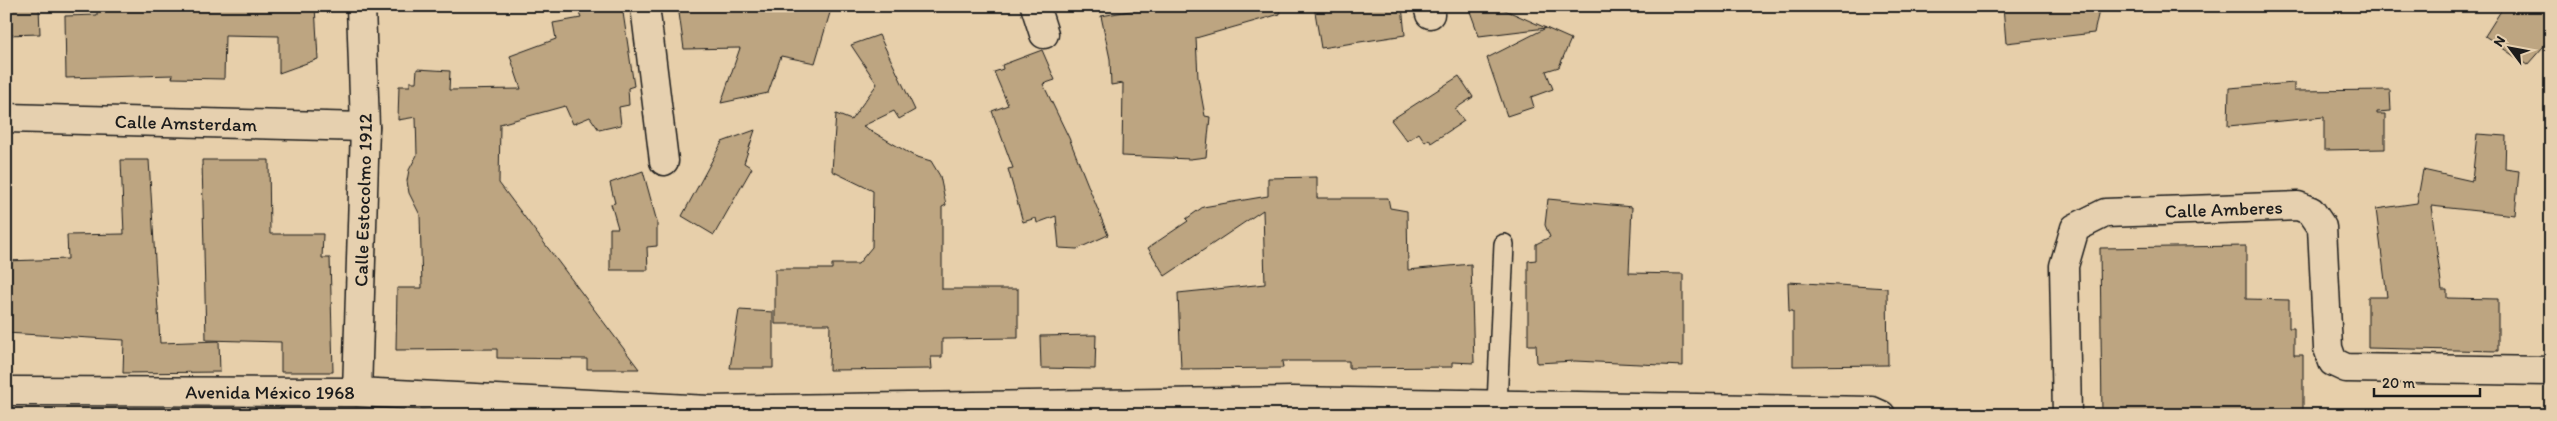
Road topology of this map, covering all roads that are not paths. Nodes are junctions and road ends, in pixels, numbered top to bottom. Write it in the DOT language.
graph roads {
  1 [pos="361,6"];
  2 [pos="645,6"];
  3 [pos="1035,6"];
  4 [pos="1044,34"];
  5 [pos="6,118"];
  6 [pos="365,127"];
  7 [pos="664,161"];
  8 [pos="1504,244"];
  9 [pos="2551,372"];
  10 [pos="6,391"];
  11 [pos="358,392"];
  12 [pos="1497,405"];
  13 [pos="1292,408"];
  14 [pos="709,412"];
  15 [pos="1881,415"];
  16 [pos="2067,415"];
  1 -- 6 [label="street, Calle Estocolmo 1912"];
  2 -- 7 [label="street"];
  3 -- 4 [label="street"];
  5 -- 6 [label="street, Calle Amsterdam"];
  6 -- 11 [label="street, Calle Estocolmo 1912"];
  8 -- 12 [label="lane"];
  9 -- 16 [label="street, Calle Amberes"];
  10 -- 11 [label="street, Avenida México 1968"];
  11 -- 14 [label="street, Avenida México 1968"];
  12 -- 13 [label="street, Avenida México 1968"];
  12 -- 15 [label="street, Avenida México 1968"];
  13 -- 14 [label="street, Avenida México 1968"];
}
